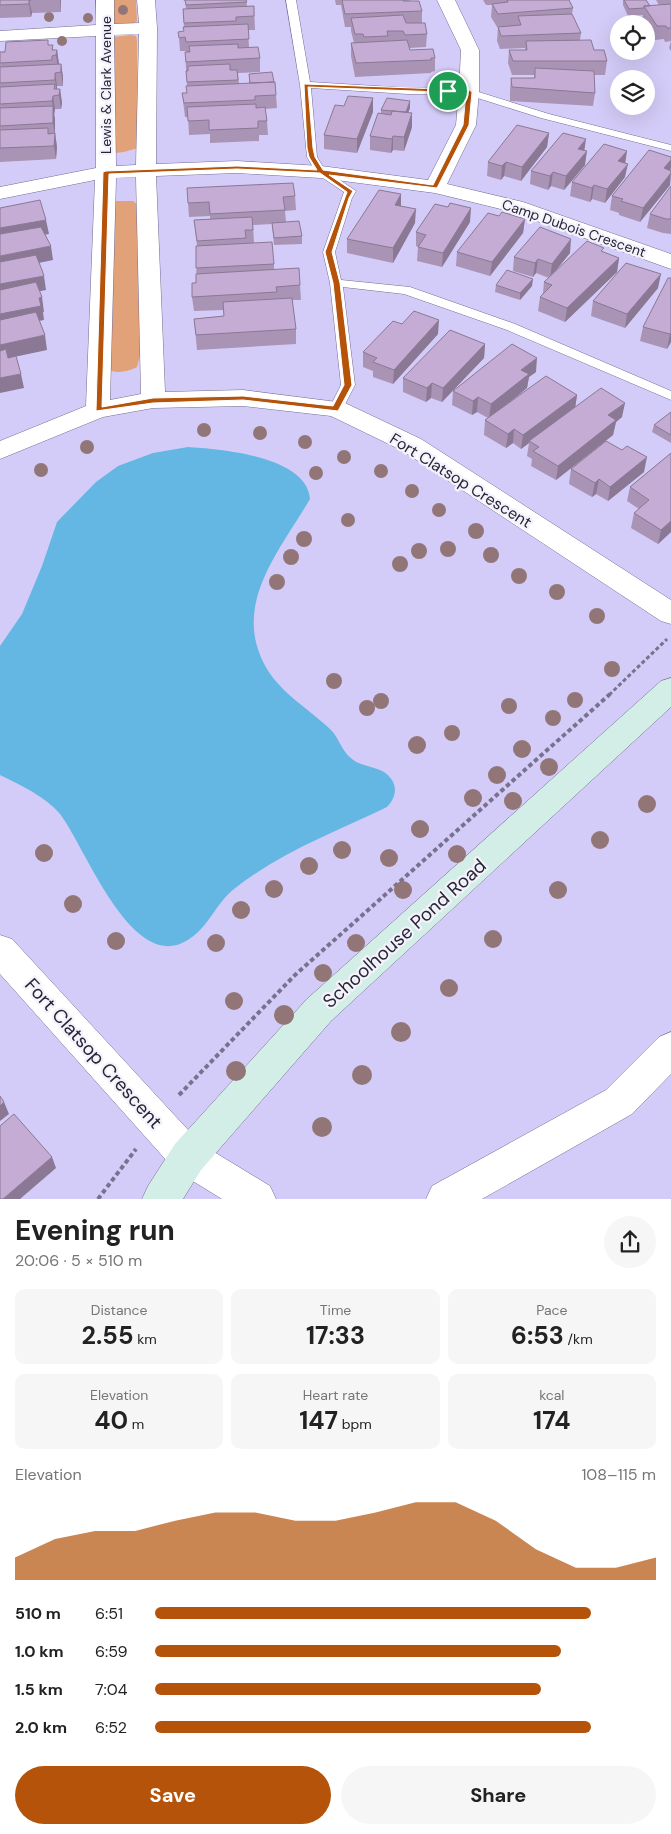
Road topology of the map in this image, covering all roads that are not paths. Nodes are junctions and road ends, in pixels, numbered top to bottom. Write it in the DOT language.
graph roads {
  1 [pos="105,0"];
  2 [pos="146,0"];
  3 [pos="291,0"];
  4 [pos="446,0"];
  5 [pos="148,28"];
  6 [pos="106,29"];
  7 [pos="0,36"];
  8 [pos="306,85"];
  9 [pos="469,92"];
  10 [pos="671,148"];
  11 [pos="146,170"];
  12 [pos="106,172"];
  13 [pos="321,172"];
  14 [pos="435,187"];
  15 [pos="0,193"];
  16 [pos="671,262"];
  17 [pos="336,283"];
  18 [pos="671,396"];
  19 [pos="153,400"];
  20 [pos="336,409"];
  21 [pos="98,410"];
  22 [pos="0,451"];
  23 [pos="671,614"];
  24 [pos="671,689"];
  25 [pos="0,950"];
  26 [pos="671,1049"];
  27 [pos="188,1157"];
  28 [pos="161,1199"];
  29 [pos="257,1199"];
  30 [pos="445,1199"];
  1 -- 6 [label="street, Lewis & Clark Avenue"];
  2 -- 5 [label="street"];
  3 -- 8 [label="lane"];
  4 -- 9 [label="street"];
  5 -- 6 [label="street"];
  5 -- 11 [label="street"];
  6 -- 7 [label="street"];
  6 -- 12 [label="street, Lewis & Clark Avenue"];
  8 -- 9 [label="lane"];
  8 -- 13 [label="lane"];
  9 -- 10 [label="lane"];
  9 -- 14 [label="street"];
  11 -- 12 [label="street, Camp Dubois Crescent"];
  11 -- 13 [label="street, Camp Dubois Crescent"];
  11 -- 19 [label="street"];
  12 -- 15 [label="street, Camp Dubois Crescent"];
  12 -- 21 [label="street, Lewis & Clark Avenue"];
  13 -- 14 [label="street, Camp Dubois Crescent"];
  13 -- 17 [label="lane"];
  14 -- 16 [label="street, Camp Dubois Crescent"];
  17 -- 18 [label="lane"];
  17 -- 20 [label="lane"];
  19 -- 20 [label="street, Fort Clatsop Crescent"];
  19 -- 21 [label="street, Fort Clatsop Crescent"];
  20 -- 23 [label="street, Fort Clatsop Crescent"];
  21 -- 22 [label="street, Fort Clatsop Crescent"];
  24 -- 27 [label="street, Schoolhouse Pond Road"];
  25 -- 27 [label="street, Fort Clatsop Crescent"];
  26 -- 30 [label="street"];
  27 -- 28 [label="street, Schoolhouse Pond Road"];
  27 -- 29 [label="street, Fort Clatsop Crescent"];
}
